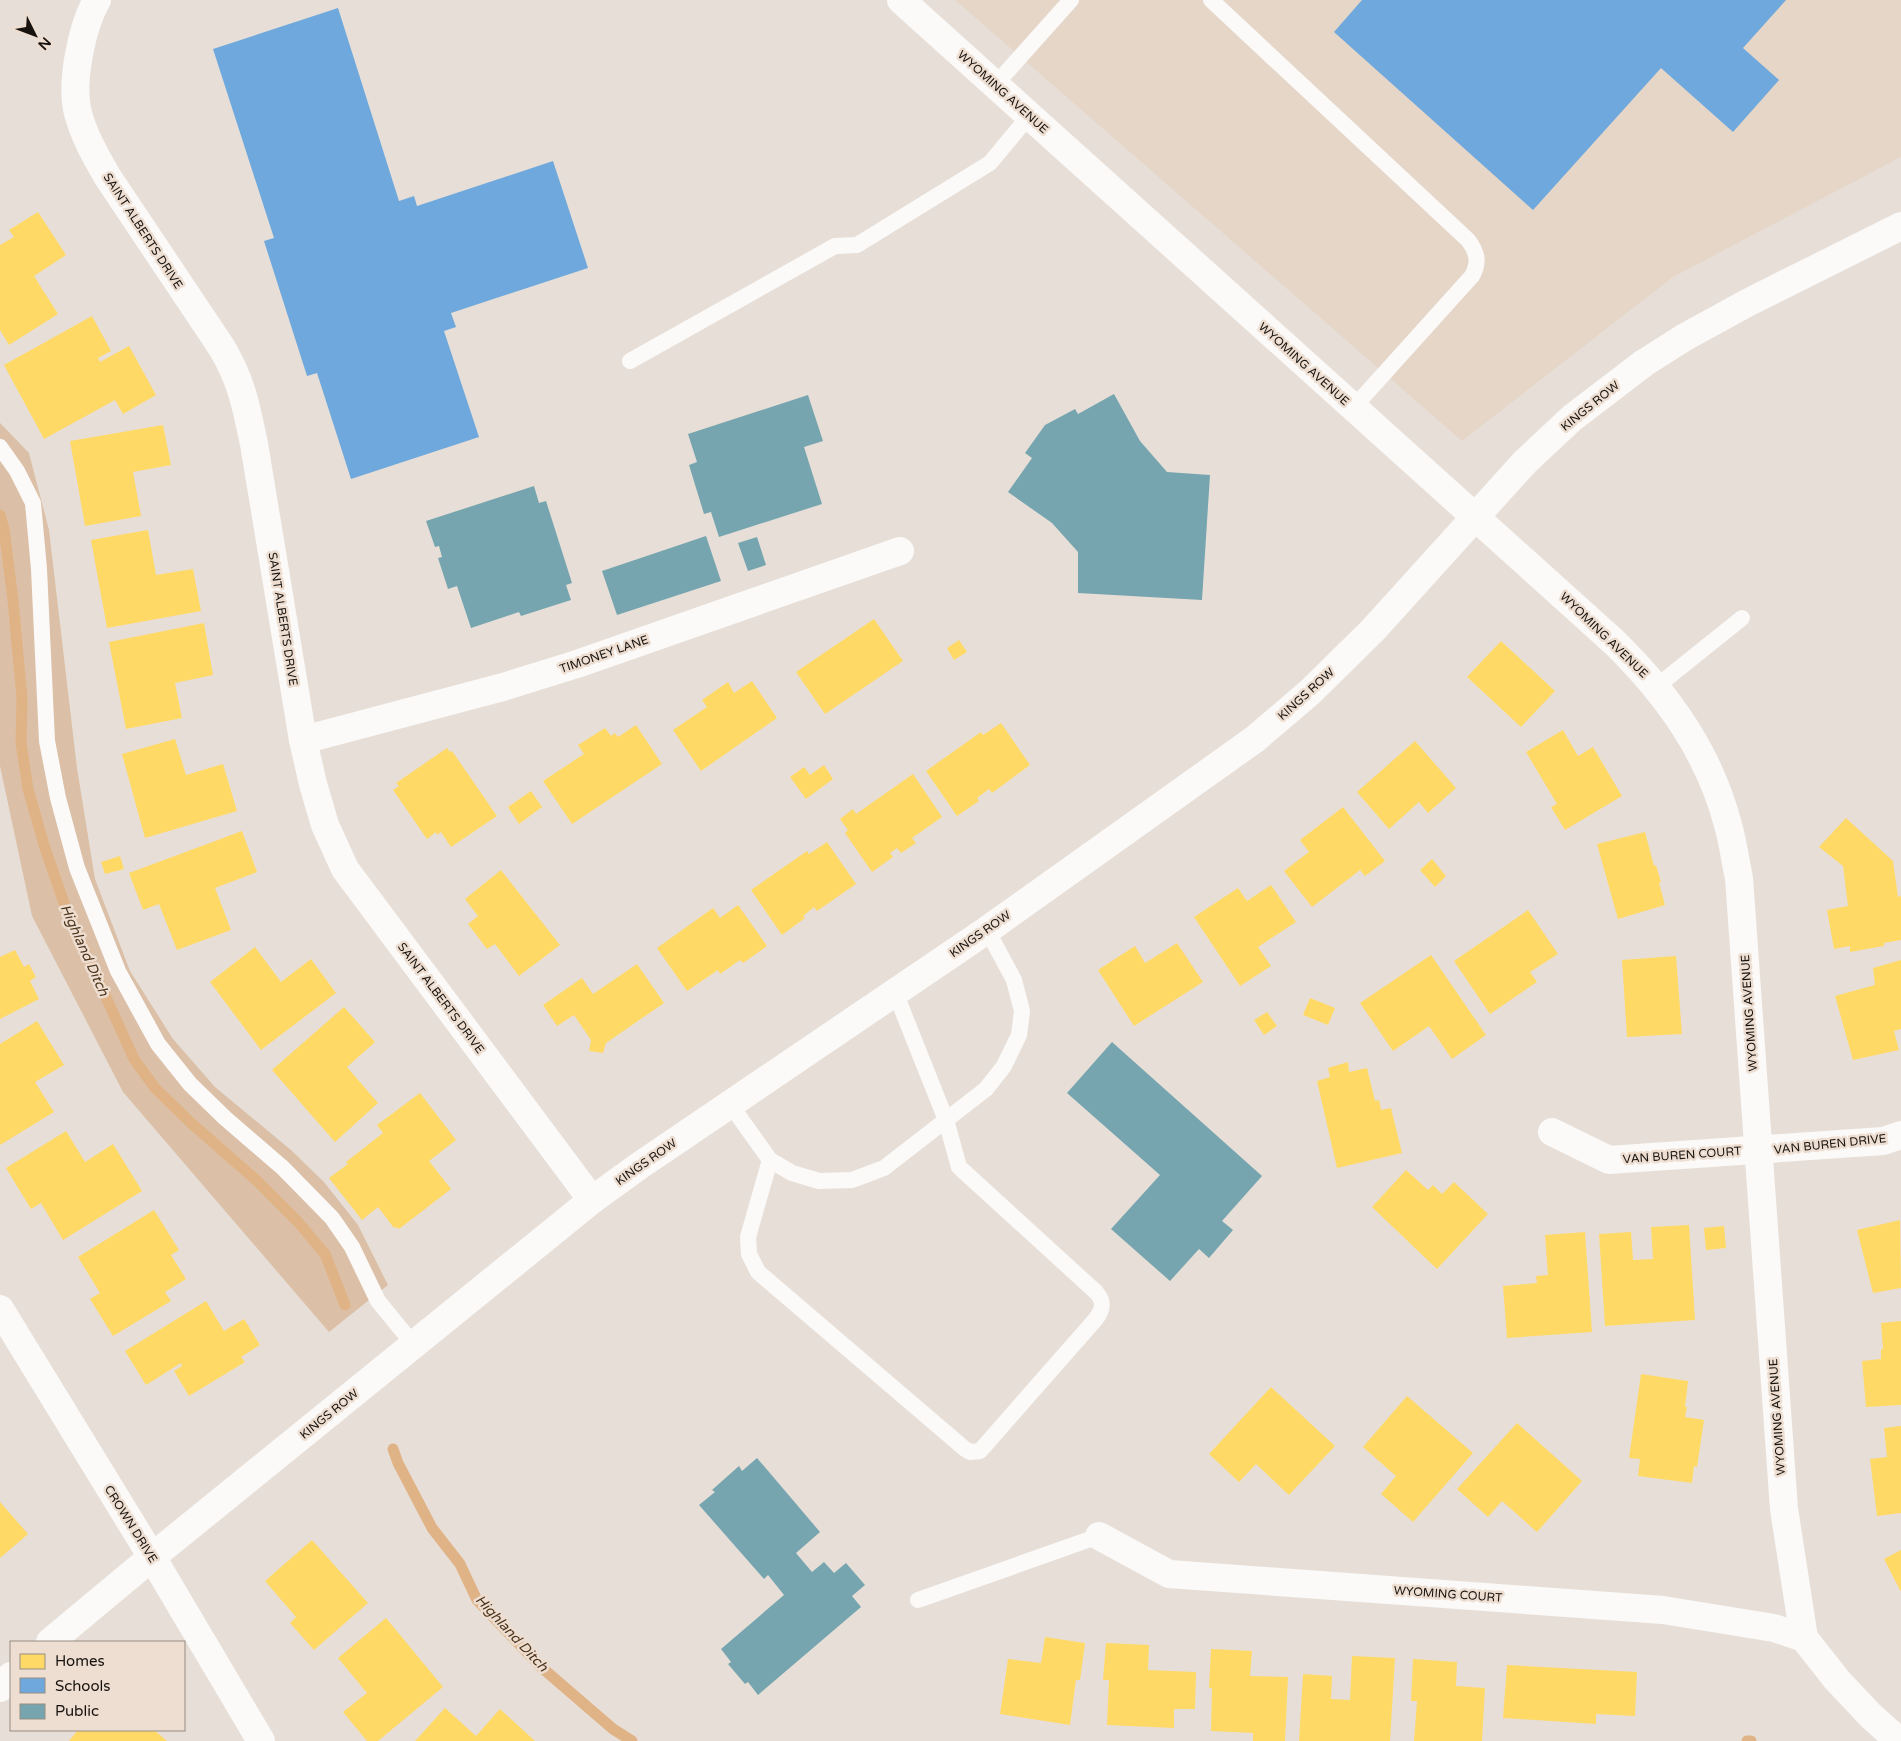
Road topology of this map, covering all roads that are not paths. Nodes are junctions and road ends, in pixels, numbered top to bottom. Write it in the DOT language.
graph roads {
  1 [pos="98,0"];
  2 [pos="901,0"];
  3 [pos="1071,0"];
  4 [pos="1211,0"];
  5 [pos="995,85"];
  6 [pos="1030,116"];
  7 [pos="1901,226"];
  8 [pos="630,361"];
  9 [pos="1353,408"];
  10 [pos="0,447"];
  11 [pos="1475,518"];
  12 [pos="900,551"];
  13 [pos="1742,618"];
  14 [pos="1656,687"];
  15 [pos="303,740"];
  16 [pos="987,930"];
  17 [pos="895,992"];
  18 [pos="730,1104"];
  19 [pos="946,1120"];
  20 [pos="1552,1132"];
  21 [pos="1901,1135"];
  22 [pos="1758,1151"];
  23 [pos="770,1160"];
  24 [pos="592,1200"];
  25 [pos="0,1309"];
  26 [pos="414,1345"];
  27 [pos="1099,1536"];
  28 [pos="152,1557"];
  29 [pos="918,1600"];
  30 [pos="1804,1638"];
  31 [pos="51,1641"];
  32 [pos="10,1677"];
  33 [pos="0,1688"];
  34 [pos="260,1741"];
  35 [pos="1899,1741"];
  1 -- 15 [label="street, SAINT ALBERTS DRIVE"];
  2 -- 5 [label="street, WYOMING AVENUE"];
  3 -- 5 [label="lane"];
  4 -- 9 [label="lane"];
  5 -- 6 [label="street, WYOMING AVENUE"];
  6 -- 8 [label="lane"];
  6 -- 9 [label="street, WYOMING AVENUE"];
  7 -- 11 [label="street, KINGS ROW"];
  9 -- 11 [label="street, WYOMING AVENUE"];
  10 -- 26 [label="lane"];
  11 -- 14 [label="street, WYOMING AVENUE"];
  11 -- 16 [label="street, KINGS ROW"];
  12 -- 15 [label="street, TIMONEY LANE"];
  13 -- 14 [label="lane"];
  14 -- 22 [label="street, WYOMING AVENUE"];
  15 -- 24 [label="street, SAINT ALBERTS DRIVE"];
  16 -- 17 [label="street, KINGS ROW"];
  16 -- 19 [label="lane"];
  17 -- 18 [label="street, KINGS ROW"];
  17 -- 19 [label="lane"];
  18 -- 23 [label="lane"];
  18 -- 24 [label="street, KINGS ROW"];
  19 -- 23 [label="lane"];
  19 -- 23 [label="lane"];
  20 -- 22 [label="street, VAN BUREN COURT"];
  21 -- 22 [label="street, VAN BUREN DRIVE"];
  22 -- 30 [label="street, WYOMING AVENUE"];
  24 -- 26 [label="street, KINGS ROW"];
  25 -- 28 [label="street, CROWN DRIVE"];
  26 -- 28 [label="street, KINGS ROW"];
  27 -- 29 [label="lane"];
  27 -- 30 [label="street, WYOMING COURT"];
  28 -- 31 [label="street, KINGS ROW"];
  28 -- 34 [label="street, CROWN DRIVE"];
  30 -- 35 [label="street, WYOMING AVENUE"];
  32 -- 33 [label="street"];
}
